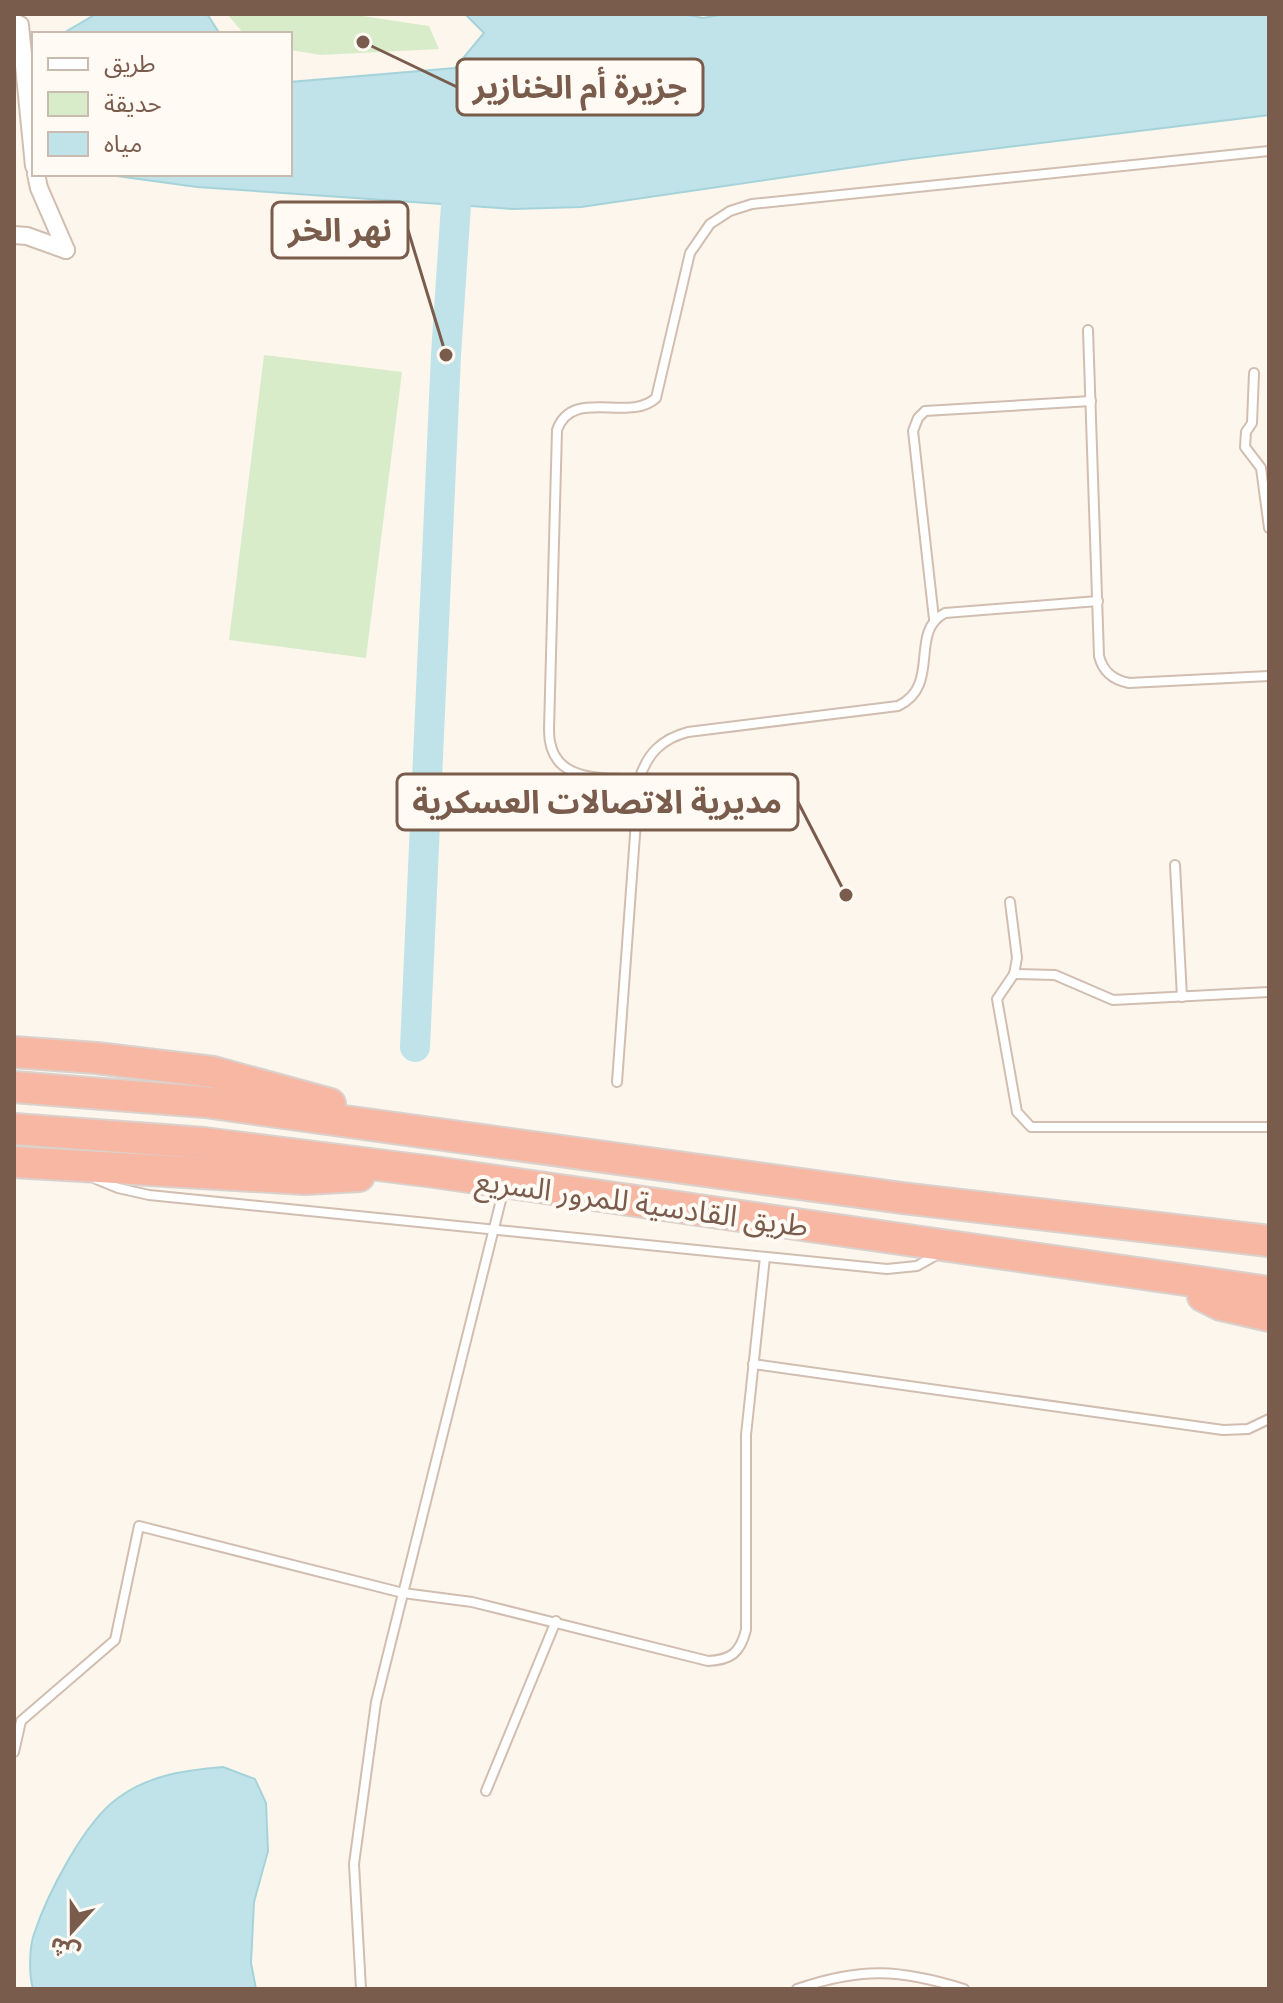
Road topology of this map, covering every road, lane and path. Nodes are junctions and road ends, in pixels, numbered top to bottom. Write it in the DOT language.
graph roads {
  1 [pos="14,22"];
  2 [pos="32,146"];
  3 [pos="1269,151"];
  4 [pos="36,176"];
  5 [pos="14,235"];
  6 [pos="1088,330"];
  7 [pos="1254,373"];
  8 [pos="1091,401"];
  9 [pos="1269,528"];
  10 [pos="1098,601"];
  11 [pos="934,619"];
  12 [pos="1269,676"];
  13 [pos="639,780"];
  14 [pos="1175,865"];
  15 [pos="1010,902"];
  16 [pos="1014,974"];
  17 [pos="1269,992"];
  18 [pos="1182,997"];
  19 [pos="14,1052"];
  20 [pos="617,1082"];
  21 [pos="14,1087"];
  22 [pos="1269,1127"];
  23 [pos="14,1129"];
  24 [pos="436,1134"];
  25 [pos="14,1162"];
  26 [pos="75,1165"];
  27 [pos="434,1172"];
  28 [pos="506,1184"];
  29 [pos="495,1230"];
  30 [pos="1269,1241"];
  31 [pos="947,1247"];
  32 [pos="765,1257"];
  33 [pos="1192,1282"];
  34 [pos="1269,1292"];
  35 [pos="1269,1316"];
  36 [pos="753,1364"];
  37 [pos="1269,1419"];
  38 [pos="403,1593"];
  39 [pos="556,1621"];
  40 [pos="14,1752"];
  41 [pos="486,1791"];
  42 [pos="361,1989"];
  43 [pos="797,1989"];
  44 [pos="964,1989"];
  1 -- 2 [label="street"];
  3 -- 13 [label="lane"];
  4 -- 5 [label="street"];
  6 -- 8 [label="lane"];
  7 -- 9 [label="lane"];
  8 -- 10 [label="lane"];
  8 -- 11 [label="lane"];
  10 -- 11 [label="lane"];
  10 -- 12 [label="lane"];
  11 -- 13 [label="lane"];
  13 -- 20 [label="lane"];
  14 -- 18 [label="lane"];
  15 -- 16 [label="lane"];
  16 -- 18 [label="lane"];
  16 -- 22 [label="lane"];
  17 -- 18 [label="lane"];
  19 -- 24 [label="highway"];
  21 -- 24 [label="highway, طريق القادسية للمرور السريع"];
  23 -- 27 [label="highway, طريق القادسية للمرور السريع"];
  24 -- 30 [label="highway, طريق القادسية للمرور السريع"];
  25 -- 26 [label="highway"];
  26 -- 27 [label="highway"];
  26 -- 29 [label="lane"];
  27 -- 28 [label="highway, طريق القادسية للمرور السريع"];
  28 -- 29 [label="lane"];
  28 -- 31 [label="highway, طريق القادسية للمرور السريع"];
  29 -- 32 [label="lane"];
  29 -- 38 [label="lane"];
  31 -- 32 [label="lane"];
  31 -- 33 [label="highway, طريق القادسية للمرور السريع"];
  32 -- 36 [label="lane"];
  33 -- 34 [label="highway, طريق القادسية للمرور السريع"];
  33 -- 35 [label="highway"];
  36 -- 37 [label="lane"];
  36 -- 39 [label="lane"];
  38 -- 39 [label="lane"];
  38 -- 40 [label="lane"];
  38 -- 42 [label="lane"];
  39 -- 41 [label="lane"];
  43 -- 44 [label="lane"];
}
